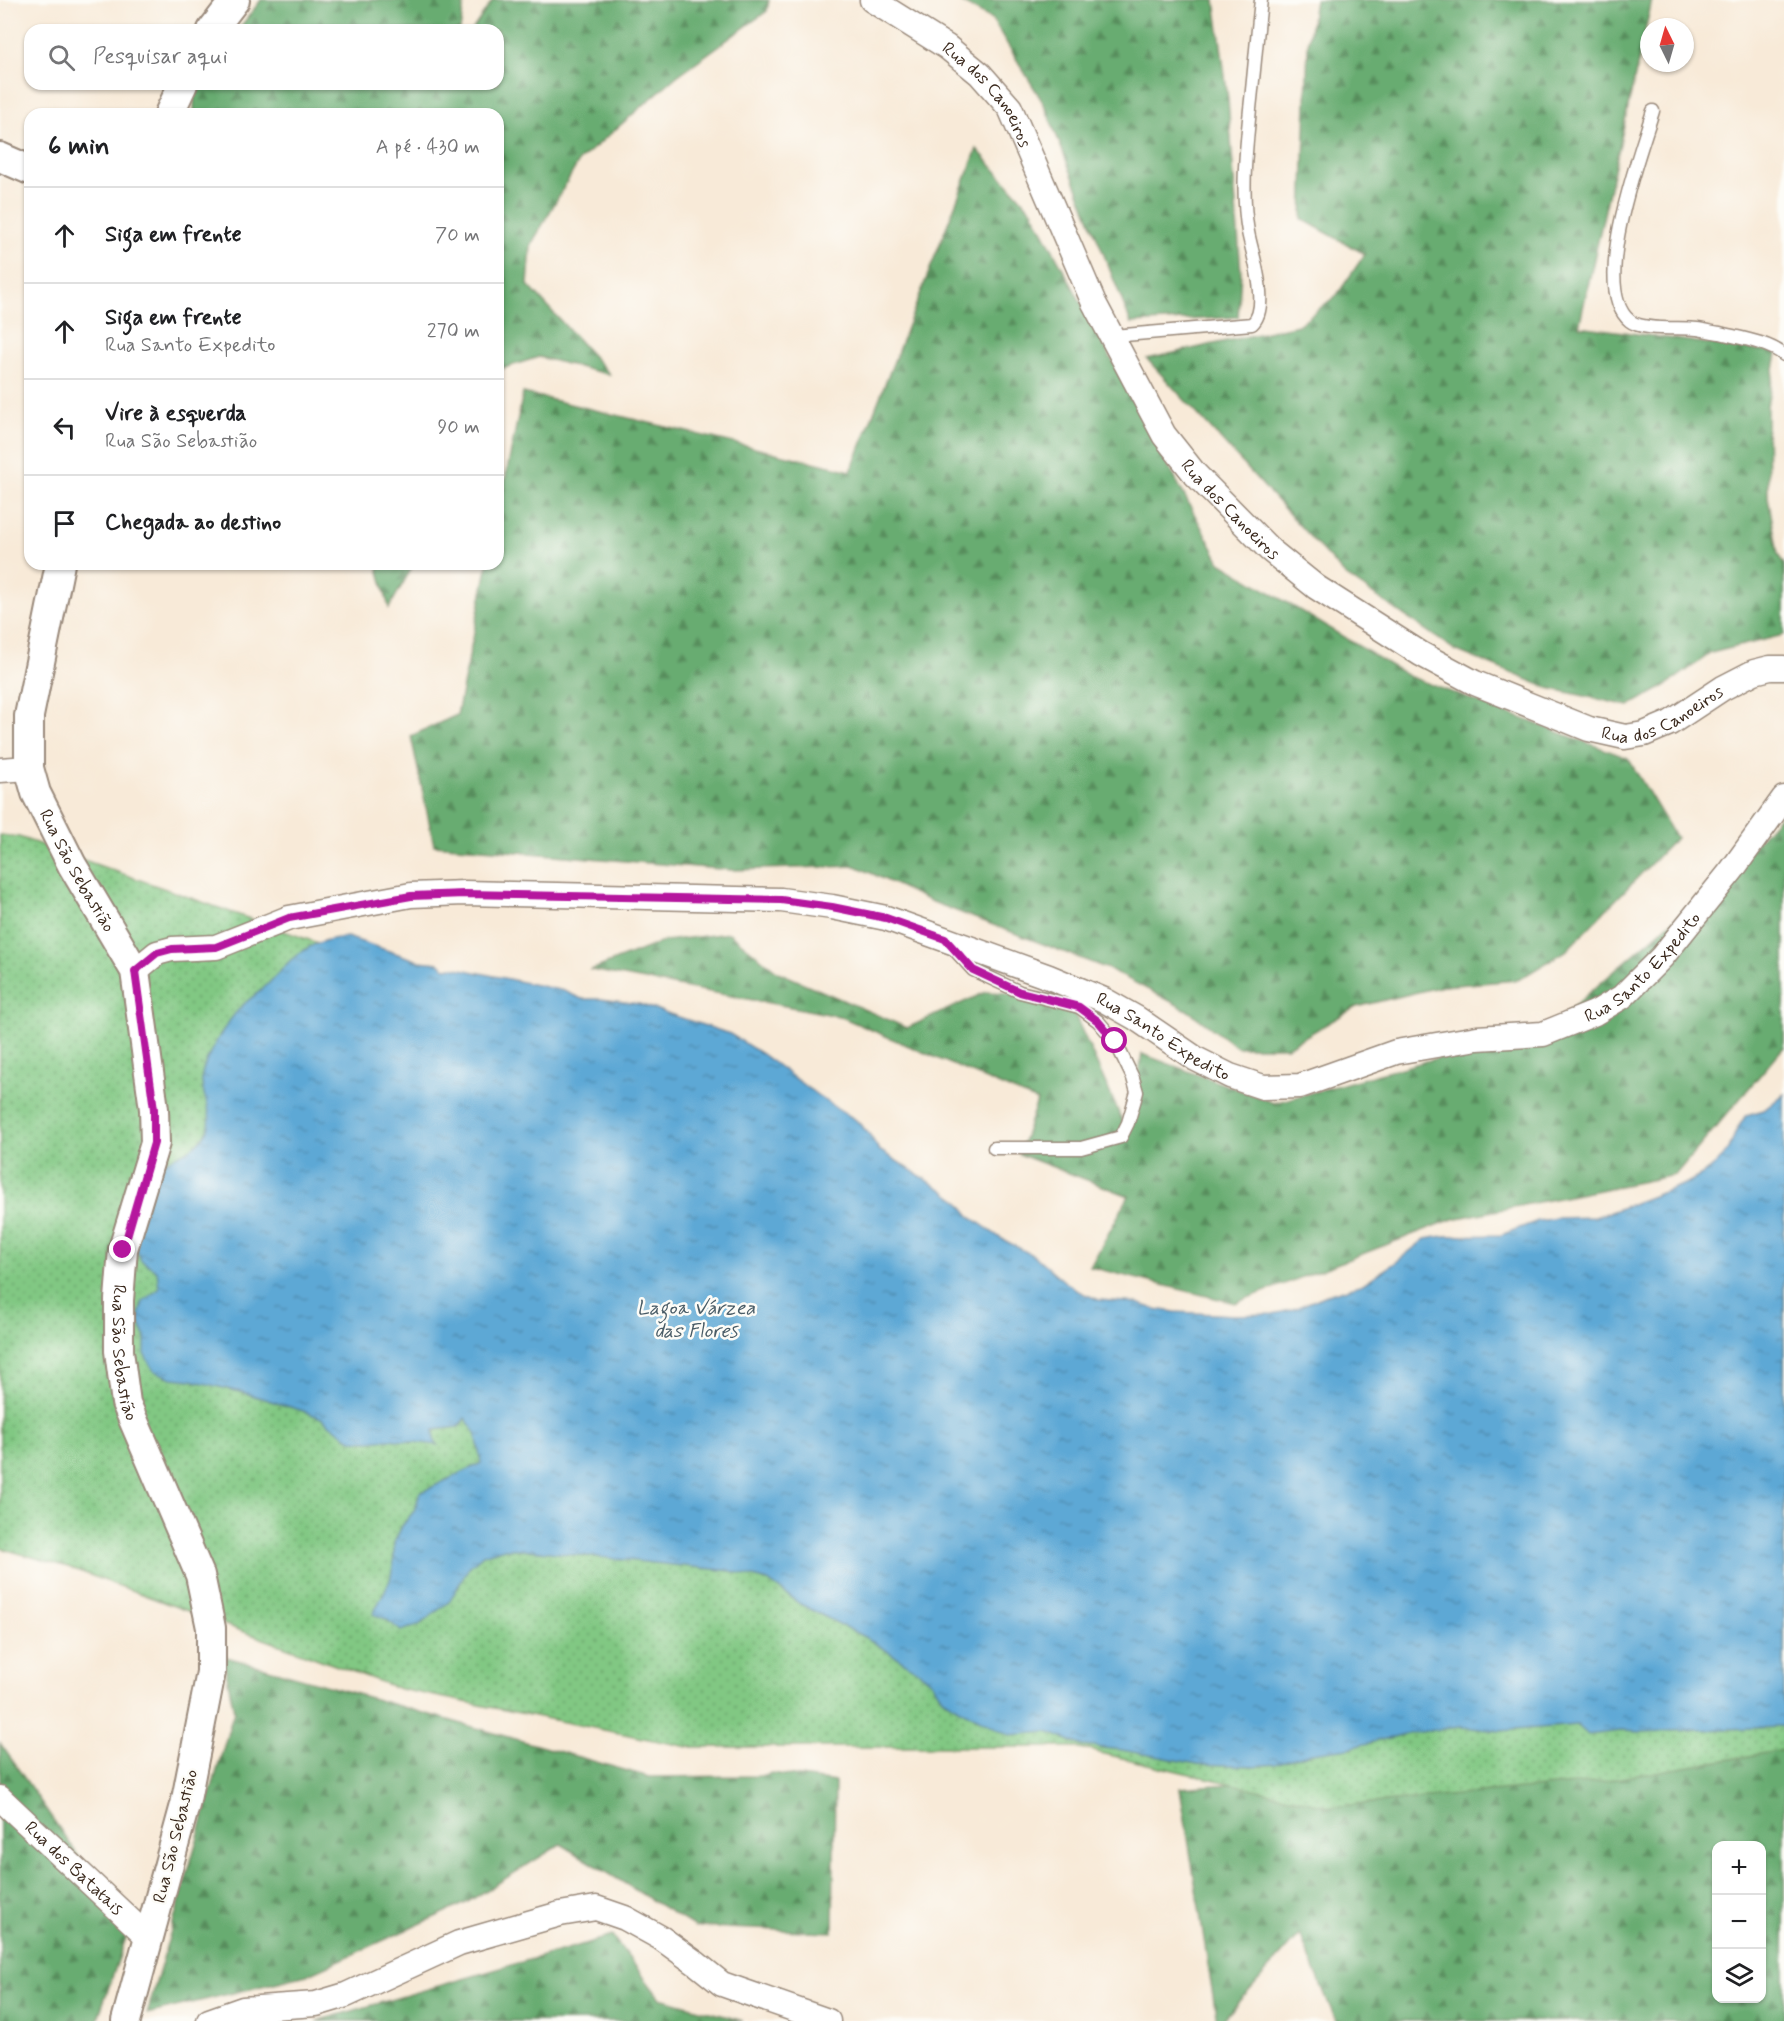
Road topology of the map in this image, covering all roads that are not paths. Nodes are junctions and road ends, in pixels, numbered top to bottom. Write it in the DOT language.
graph roads {
  1 [pos="235,0"];
  2 [pos="872,0"];
  3 [pos="1261,0"];
  4 [pos="217,24"];
  5 [pos="180,90"];
  6 [pos="172,108"];
  7 [pos="1653,111"];
  8 [pos="0,157"];
  9 [pos="24,167"];
  10 [pos="1113,336"];
  11 [pos="1784,356"];
  12 [pos="59,570"];
  13 [pos="1784,668"];
  14 [pos="29,768"];
  15 [pos="0,770"];
  16 [pos="1784,798"];
  17 [pos="945,939"];
  18 [pos="135,971"];
  19 [pos="993,1148"];
  20 [pos="0,1798"];
  21 [pos="149,1938"];
  22 [pos="126,2021"];
  23 [pos="209,2021"];
  24 [pos="828,2021"];
  1 -- 4 [label="street"];
  2 -- 10 [label="street, Rua dos Canoeiros"];
  3 -- 10 [label="lane"];
  5 -- 6 [label="street"];
  7 -- 11 [label="lane"];
  8 -- 9 [label="street"];
  10 -- 13 [label="street, Rua dos Canoeiros"];
  12 -- 14 [label="street, Rua São Sebastião"];
  14 -- 15 [label="street"];
  14 -- 18 [label="street, Rua São Sebastião"];
  16 -- 17 [label="street, Rua Santo Expedito"];
  17 -- 18 [label="street, Rua Santo Expedito"];
  17 -- 19 [label="lane"];
  18 -- 21 [label="street, Rua São Sebastião"];
  20 -- 21 [label="street, Rua dos Batatais"];
  21 -- 22 [label="street, Rua São Sebastião"];
  23 -- 24 [label="street"];
}
